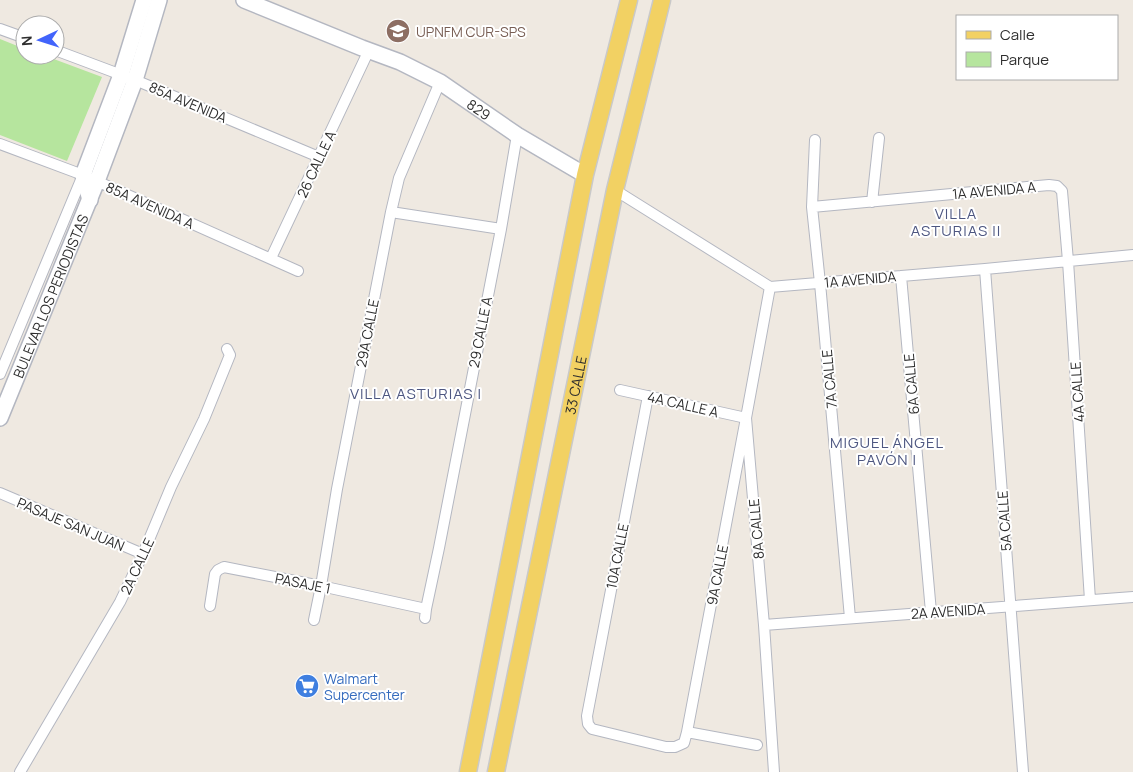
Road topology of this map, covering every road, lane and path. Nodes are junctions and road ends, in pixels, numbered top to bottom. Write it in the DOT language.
graph roads {
  1 [pos="144,0"];
  2 [pos="159,0"];
  3 [pos="244,0"];
  4 [pos="629,0"];
  5 [pos="662,0"];
  6 [pos="0,29"];
  7 [pos="15,34"];
  8 [pos="369,50"];
  9 [pos="65,54"];
  10 [pos="128,77"];
  11 [pos="440,82"];
  12 [pos="517,135"];
  13 [pos="879,138"];
  14 [pos="815,140"];
  15 [pos="0,144"];
  16 [pos="319,157"];
  17 [pos="585,176"];
  18 [pos="90,178"];
  19 [pos="1057,186"];
  20 [pos="615,190"];
  21 [pos="872,202"];
  22 [pos="812,207"];
  23 [pos="391,212"];
  24 [pos="501,229"];
  25 [pos="1133,255"];
  26 [pos="272,258"];
  27 [pos="1068,261"];
  28 [pos="985,269"];
  29 [pos="298,271"];
  30 [pos="901,276"];
  31 [pos="820,283"];
  32 [pos="770,287"];
  33 [pos="227,349"];
  34 [pos="0,374"];
  35 [pos="620,390"];
  36 [pos="648,396"];
  37 [pos="0,418"];
  38 [pos="746,418"];
  39 [pos="0,493"];
  40 [pos="143,554"];
  41 [pos="321,586"];
  42 [pos="1133,597"];
  43 [pos="1090,600"];
  44 [pos="210,606"];
  45 [pos="1010,606"];
  46 [pos="930,612"];
  47 [pos="425,614"];
  48 [pos="850,618"];
  49 [pos="314,620"];
  50 [pos="764,624"];
  51 [pos="688,732"];
  52 [pos="757,745"];
  53 [pos="20,772"];
  54 [pos="468,772"];
  55 [pos="496,772"];
  56 [pos="774,772"];
  57 [pos="1023,772"];
  1 -- 10 [label="street, BULEVAR LOS PERIODISTAS"];
  2 -- 10 [label="street, BULEVAR LOS PERIODISTAS"];
  3 -- 8 [label="street, 829"];
  4 -- 17 [label="main road"];
  5 -- 20 [label="main road, 33 CALLE"];
  6 -- 7 [label="street"];
  8 -- 11 [label="street, 829"];
  8 -- 16 [label="street, 26 CALLE A"];
  9 -- 10 [label="street, 85A AVENIDA"];
  10 -- 16 [label="street, 85A AVENIDA"];
  10 -- 18 [label="street, BULEVAR LOS PERIODISTAS"];
  11 -- 12 [label="street, 829"];
  11 -- 23 [label="street, 29A CALLE"];
  12 -- 17 [label="street, 829"];
  12 -- 24 [label="street, 29 CALLE A"];
  13 -- 21 [label="street"];
  14 -- 22 [label="street, 7A CALLE"];
  15 -- 18 [label="street, 85A AVENIDA A"];
  16 -- 26 [label="street, 26 CALLE A"];
  17 -- 54 [label="main road"];
  18 -- 26 [label="street, 85A AVENIDA A"];
  18 -- 34 [label="street, BULEVAR LOS PERIODISTAS"];
  18 -- 37 [label="street, BULEVAR LOS PERIODISTAS"];
  19 -- 21 [label="street, 1A AVENIDA A"];
  19 -- 27 [label="street, 4A CALLE"];
  20 -- 32 [label="street"];
  20 -- 55 [label="main road, 33 CALLE"];
  21 -- 22 [label="street, 1A AVENIDA A"];
  22 -- 31 [label="street, 7A CALLE"];
  23 -- 24 [label="street"];
  23 -- 41 [label="street, 29A CALLE"];
  24 -- 47 [label="street, 29 CALLE A"];
  25 -- 27 [label="street, 1A AVENIDA"];
  26 -- 29 [label="street, 85A AVENIDA A"];
  27 -- 28 [label="street, 1A AVENIDA"];
  27 -- 43 [label="street, 4A CALLE"];
  28 -- 30 [label="street, 1A AVENIDA"];
  28 -- 45 [label="street, 5A CALLE"];
  30 -- 31 [label="street, 1A AVENIDA"];
  30 -- 46 [label="street, 6A CALLE"];
  31 -- 32 [label="street, 1A AVENIDA"];
  31 -- 48 [label="street, 7A CALLE"];
  32 -- 38 [label="street, 8A CALLE"];
  33 -- 40 [label="street, 2A CALLE"];
  35 -- 36 [label="street, 4A CALLE A"];
  36 -- 38 [label="street, 4A CALLE A"];
  36 -- 51 [label="street, 10A CALLE"];
  38 -- 50 [label="street, 8A CALLE"];
  38 -- 51 [label="street, 9A CALLE"];
  39 -- 40 [label="street, PASAJE SAN JUAN"];
  40 -- 53 [label="street, 2A CALLE"];
  41 -- 44 [label="street, PASAJE 1"];
  41 -- 47 [label="street, PASAJE 1"];
  41 -- 49 [label="street, 29A CALLE"];
  42 -- 43 [label="street, 2A AVENIDA"];
  43 -- 45 [label="street, 2A AVENIDA"];
  45 -- 46 [label="street, 2A AVENIDA"];
  45 -- 57 [label="street, 5A CALLE"];
  46 -- 48 [label="street, 2A AVENIDA"];
  48 -- 50 [label="street, 2A AVENIDA"];
  50 -- 56 [label="street, 8A CALLE"];
  51 -- 52 [label="street"];
}
